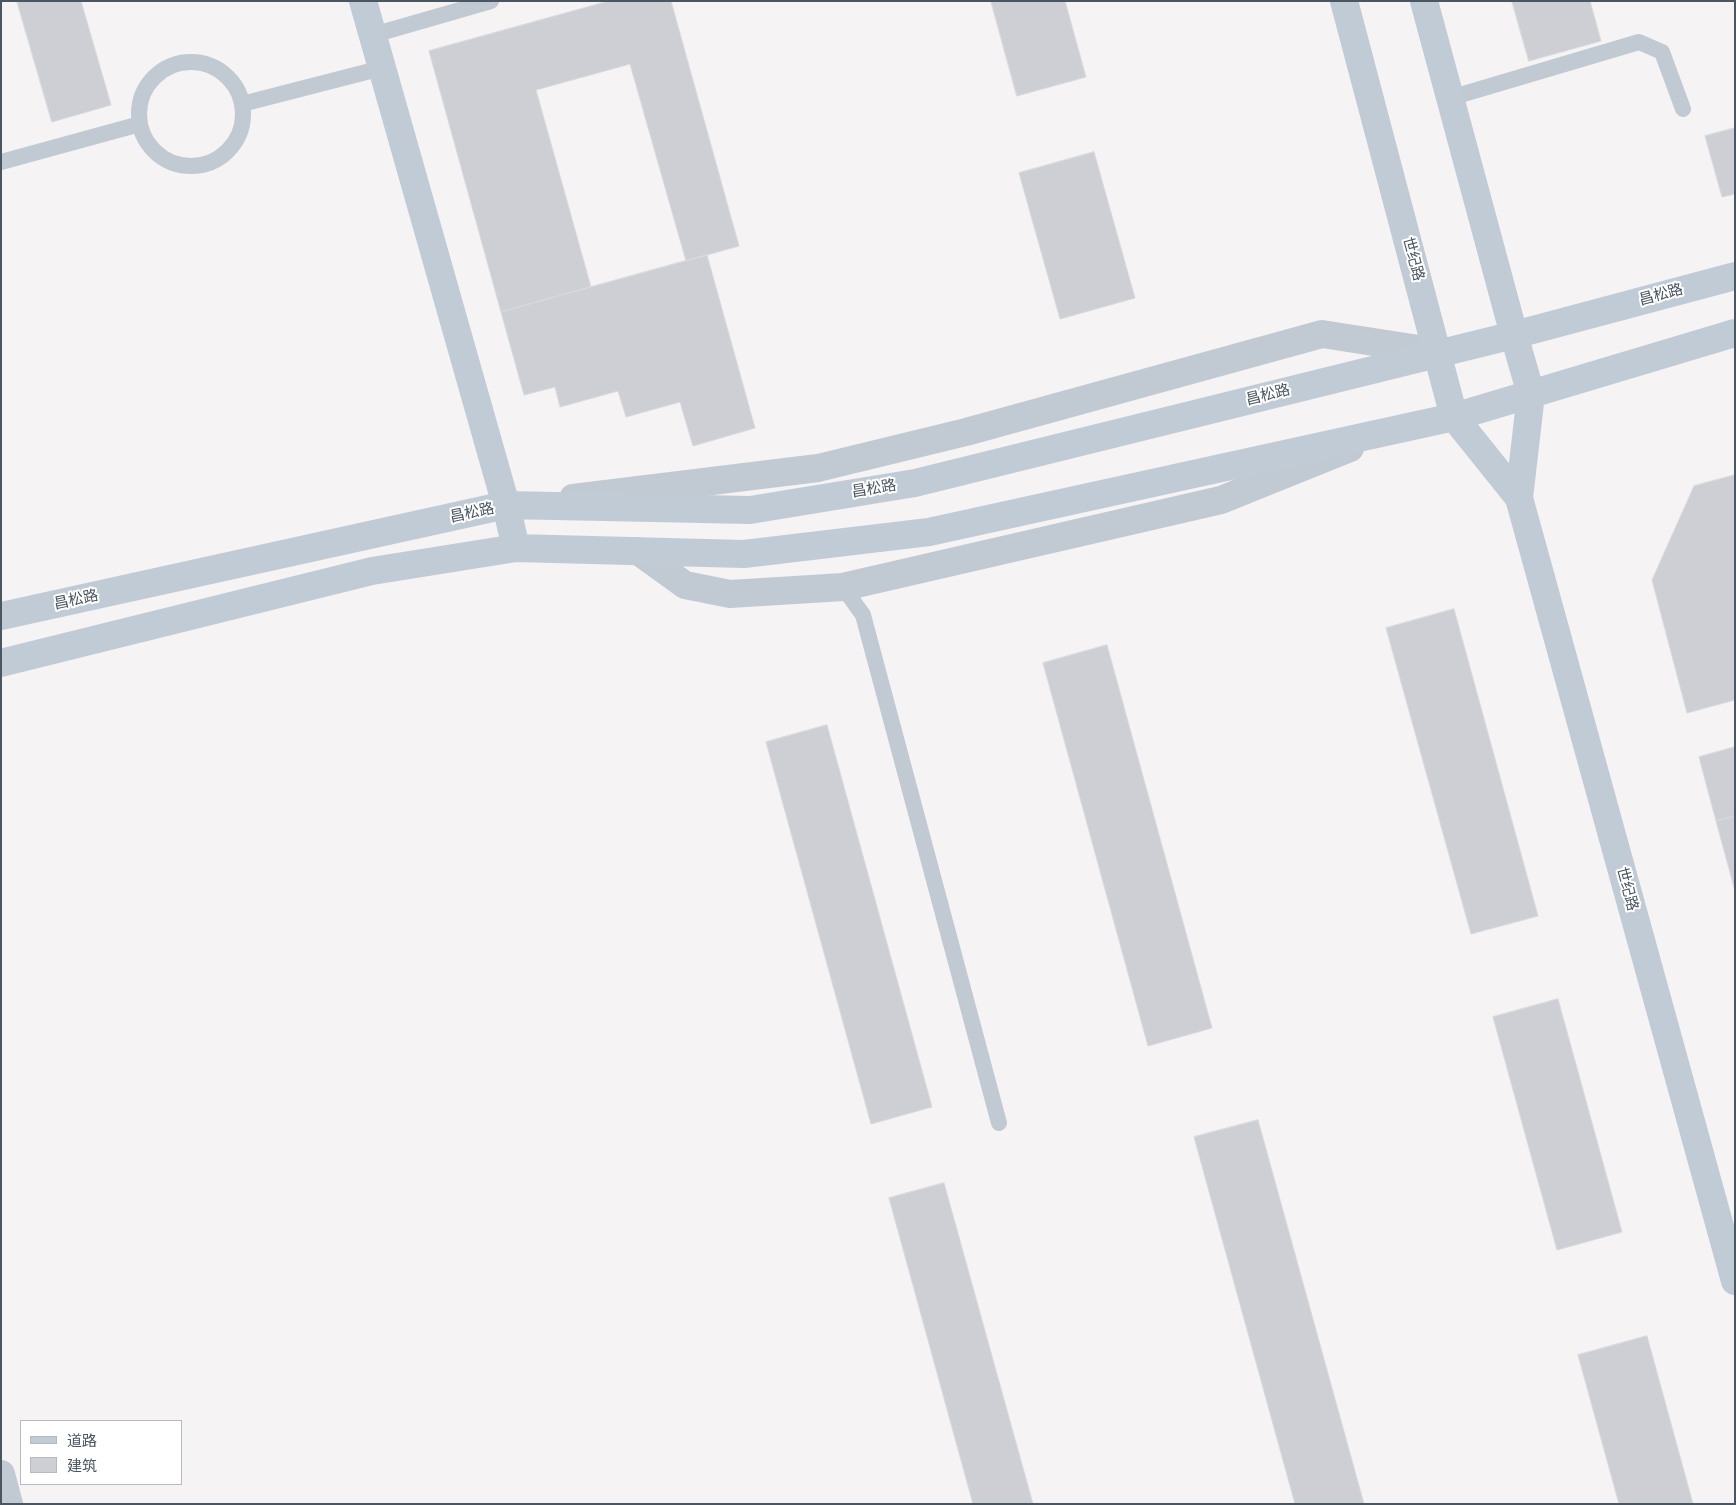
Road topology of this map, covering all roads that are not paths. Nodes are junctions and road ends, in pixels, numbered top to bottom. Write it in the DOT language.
graph roads {
  1 [pos="363,1"];
  2 [pos="491,1"];
  3 [pos="1344,1"];
  4 [pos="1424,1"];
  5 [pos="373,35"];
  6 [pos="382,68"];
  7 [pos="1450,98"];
  8 [pos="242,104"];
  9 [pos="1683,109"];
  10 [pos="140,124"];
  11 [pos="1,162"];
  12 [pos="1735,276"];
  13 [pos="1735,333"];
  14 [pos="1514,335"];
  15 [pos="1438,352"];
  16 [pos="1531,394"];
  17 [pos="1454,417"];
  18 [pos="1388,432"];
  19 [pos="1519,498"];
  20 [pos="506,505"];
  21 [pos="516,548"];
  22 [pos="638,551"];
  23 [pos="843,587"];
  24 [pos="1,616"];
  25 [pos="1,663"];
  26 [pos="999,1123"];
  27 [pos="1735,1281"];
  28 [pos="1,1474"];
  29 [pos="9,1504"];
  1 -- 5 [label="main road"];
  2 -- 5 [label="lane"];
  3 -- 15 [label="main road, 世纪路"];
  4 -- 7 [label="main road, 世纪路"];
  5 -- 6 [label="main road"];
  6 -- 8 [label="lane"];
  6 -- 20 [label="main road"];
  7 -- 9 [label="lane"];
  7 -- 14 [label="main road, 世纪路"];
  8 -- 10 [label="lane"];
  8 -- 10 [label="lane"];
  10 -- 11 [label="lane"];
  12 -- 14 [label="main road, 昌松路"];
  13 -- 16 [label="main road"];
  14 -- 15 [label="main road, 昌松路"];
  14 -- 16 [label="main road, 世纪路"];
  15 -- 17 [label="main road, 世纪路"];
  15 -- 20 [label="main road, 昌松路"];
  15 -- 20 [label="street"];
  16 -- 17 [label="main road"];
  16 -- 19 [label="main road, 世纪路"];
  17 -- 18 [label="main road"];
  17 -- 19 [label="main road, 世纪路"];
  18 -- 22 [label="main road"];
  18 -- 23 [label="street"];
  19 -- 27 [label="main road, 世纪路"];
  20 -- 21 [label="main road"];
  20 -- 24 [label="main road, 昌松路"];
  21 -- 22 [label="main road"];
  21 -- 25 [label="main road"];
  22 -- 23 [label="street"];
  23 -- 26 [label="lane"];
  28 -- 29 [label="street"];
}
